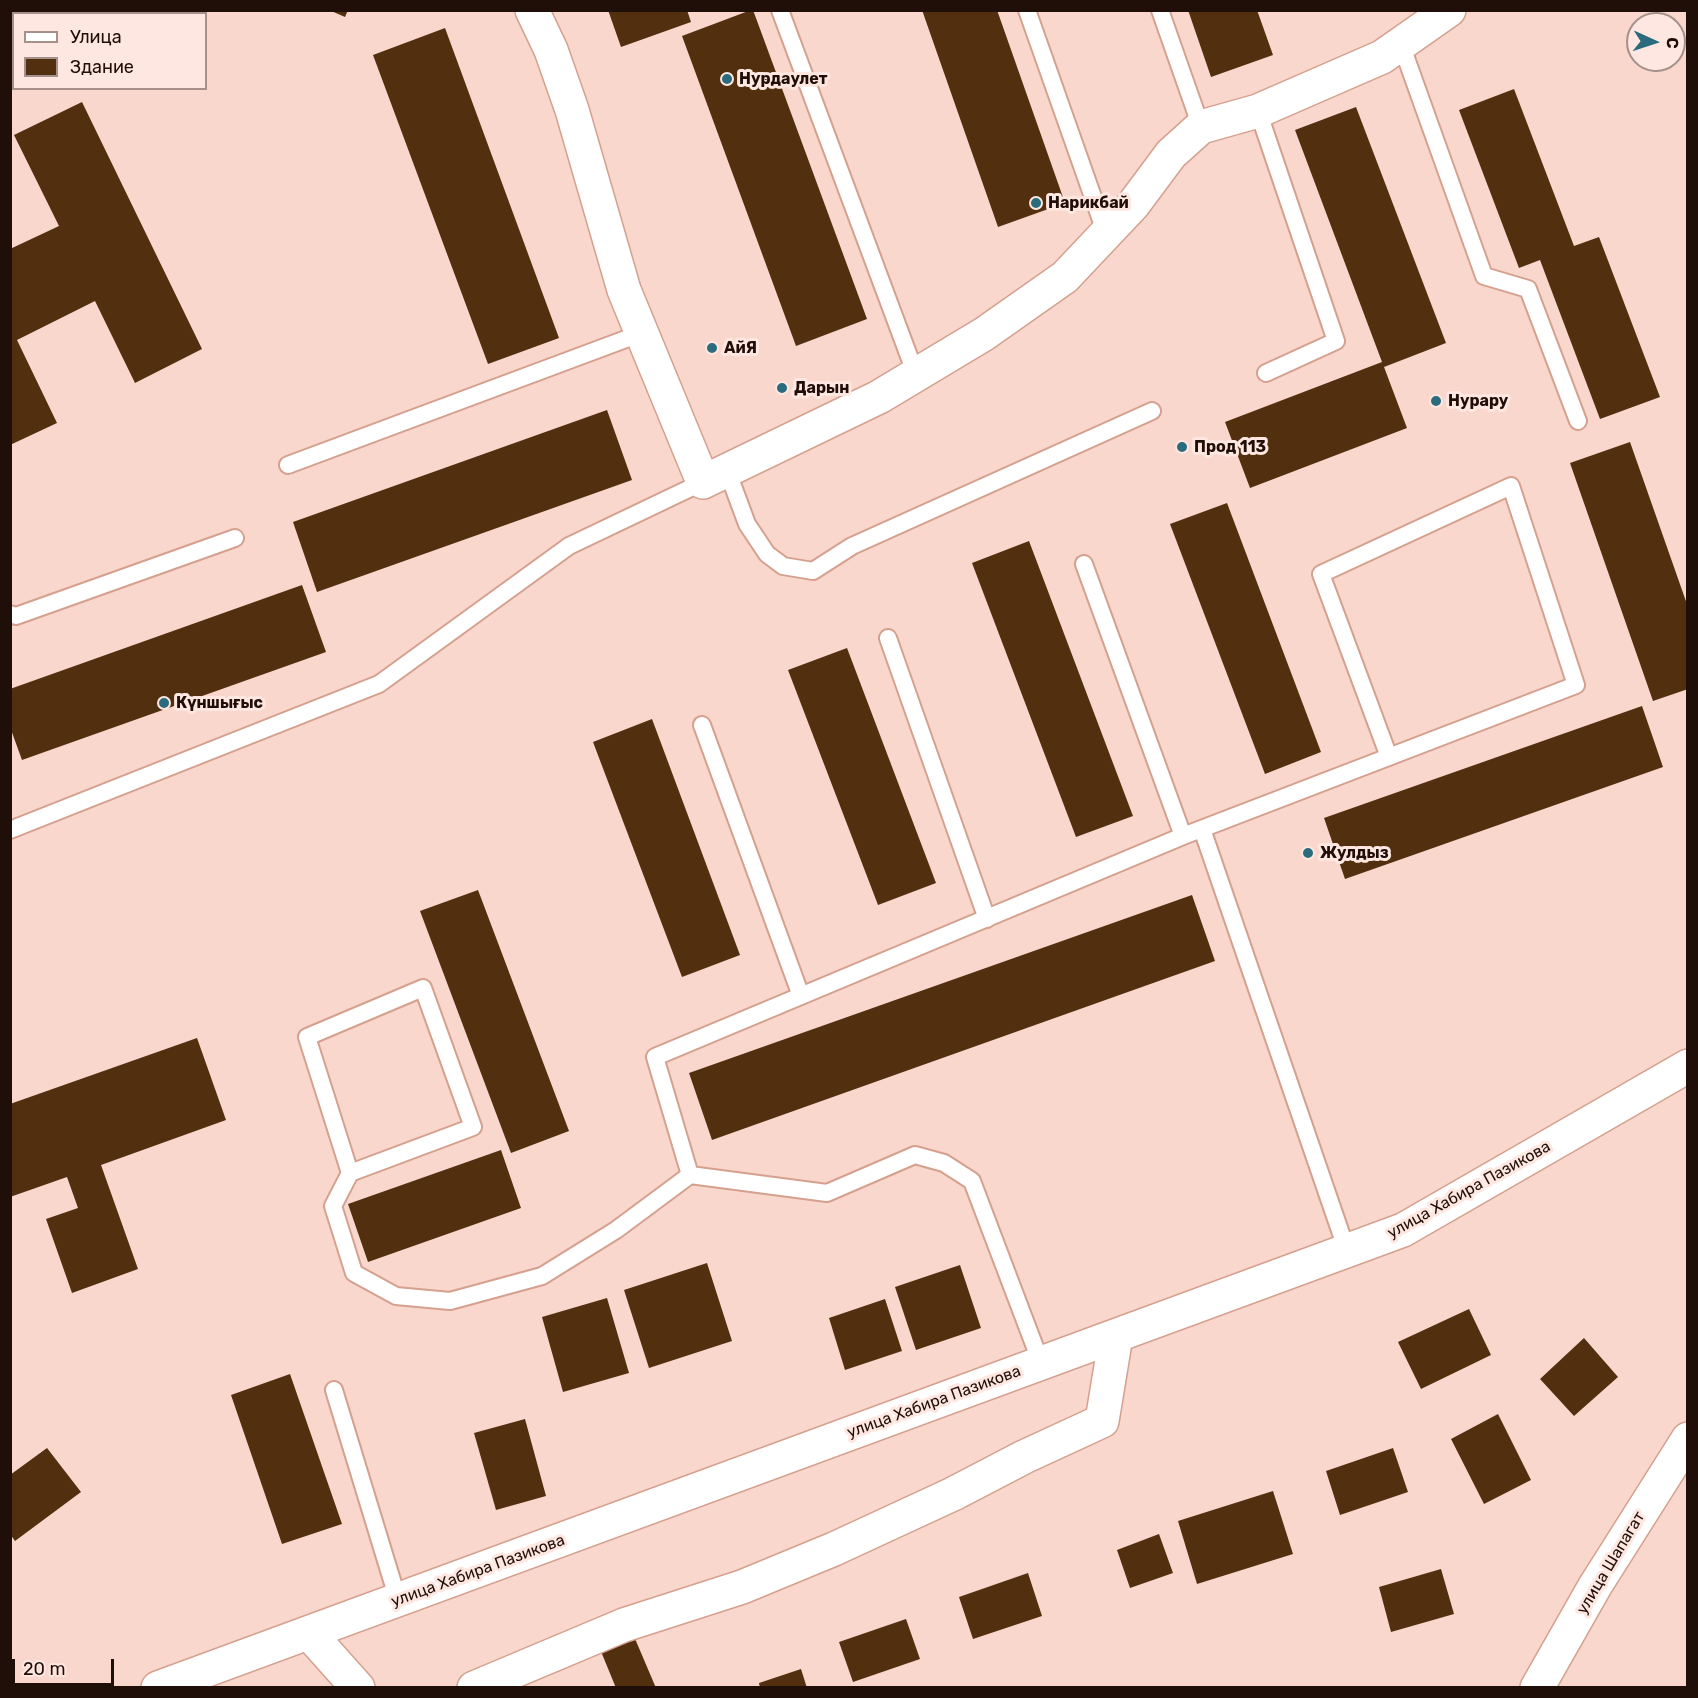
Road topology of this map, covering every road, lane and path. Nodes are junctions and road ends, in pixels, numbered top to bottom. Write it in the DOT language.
graph roads {
  1 [pos="532,10"];
  2 [pos="780,10"];
  3 [pos="1027,10"];
  4 [pos="1160,10"];
  5 [pos="1449,10"];
  6 [pos="1401,44"];
  7 [pos="1258,111"];
  8 [pos="1201,127"];
  9 [pos="1106,234"];
  10 [pos="642,333"];
  11 [pos="1266,373"];
  12 [pos="916,375"];
  13 [pos="1152,411"];
  14 [pos="1578,422"];
  15 [pos="288,465"];
  16 [pos="715,476"];
  17 [pos="235,538"];
  18 [pos="1084,564"];
  19 [pos="10,614"];
  20 [pos="888,638"];
  21 [pos="702,725"];
  22 [pos="1389,757"];
  23 [pos="1202,829"];
  24 [pos="10,830"];
  25 [pos="1184,836"];
  26 [pos="987,919"];
  27 [pos="801,996"];
  28 [pos="1688,1066"];
  29 [pos="350,1173"];
  30 [pos="690,1175"];
  31 [pos="1347,1251"];
  32 [pos="1116,1336"];
  33 [pos="1041,1363"];
  34 [pos="334,1390"];
  35 [pos="1688,1439"];
  36 [pos="398,1600"];
  37 [pos="309,1634"];
  38 [pos="158,1688"];
  39 [pos="358,1688"];
  40 [pos="474,1688"];
  41 [pos="1537,1688"];
  1 -- 10 [label="street"];
  2 -- 12 [label="lane"];
  3 -- 9 [label="lane"];
  4 -- 8 [label="lane"];
  5 -- 6 [label="street"];
  6 -- 7 [label="street"];
  6 -- 14 [label="lane"];
  7 -- 8 [label="street"];
  7 -- 11 [label="lane"];
  8 -- 9 [label="street"];
  9 -- 12 [label="street"];
  10 -- 15 [label="lane"];
  10 -- 16 [label="street"];
  12 -- 16 [label="street"];
  13 -- 16 [label="lane"];
  16 -- 24 [label="lane"];
  17 -- 19 [label="lane"];
  18 -- 25 [label="lane"];
  20 -- 26 [label="lane"];
  21 -- 27 [label="lane"];
  22 -- 22 [label="lane"];
  22 -- 23 [label="lane"];
  23 -- 25 [label="lane"];
  23 -- 31 [label="lane"];
  25 -- 26 [label="lane"];
  26 -- 27 [label="lane"];
  27 -- 30 [label="lane"];
  28 -- 31 [label="street, улица Хабира Пазикова"];
  29 -- 29 [label="lane"];
  29 -- 30 [label="lane"];
  30 -- 33 [label="lane"];
  31 -- 32 [label="street, улица Хабира Пазикова"];
  32 -- 33 [label="street, улица Хабира Пазикова"];
  32 -- 40 [label="street"];
  33 -- 36 [label="street, улица Хабира Пазикова"];
  34 -- 36 [label="lane"];
  35 -- 41 [label="street, улица Шапагат"];
  36 -- 37 [label="street, улица Хабира Пазикова"];
  37 -- 38 [label="street, улица Хабира Пазикова"];
  37 -- 39 [label="street"];
}
